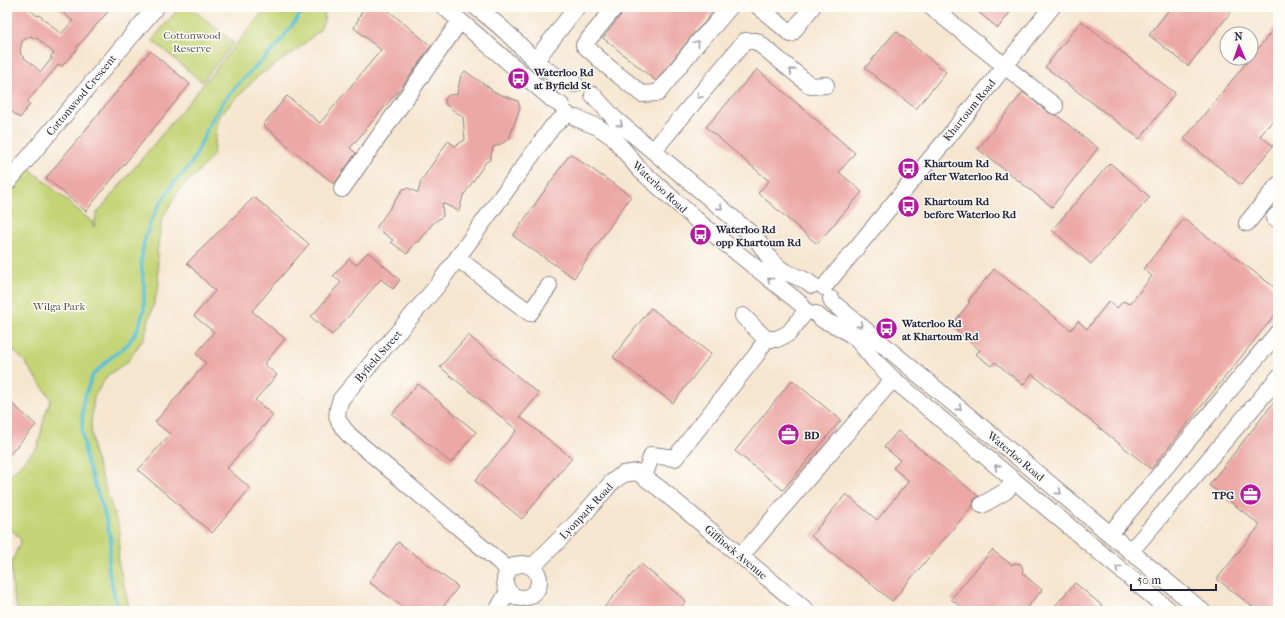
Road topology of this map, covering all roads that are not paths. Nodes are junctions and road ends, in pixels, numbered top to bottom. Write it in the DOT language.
graph roads {
  1 [pos="156,7"];
  2 [pos="444,7"];
  3 [pos="476,7"];
  4 [pos="577,7"];
  5 [pos="615,7"];
  6 [pos="730,7"];
  7 [pos="812,7"];
  8 [pos="931,7"];
  9 [pos="1052,7"];
  10 [pos="767,10"];
  11 [pos="460,21"];
  12 [pos="535,60"];
  13 [pos="1005,66"];
  14 [pos="575,84"];
  15 [pos="826,85"];
  16 [pos="593,95"];
  17 [pos="1055,106"];
  18 [pos="568,112"];
  19 [pos="653,151"];
  20 [pos="7,183"];
  21 [pos="1278,185"];
  22 [pos="342,189"];
  23 [pos="1247,223"];
  24 [pos="457,258"];
  25 [pos="550,286"];
  26 [pos="822,290"];
  27 [pos="808,310"];
  28 [pos="743,316"];
  29 [pos="1278,332"];
  30 [pos="766,339"];
  31 [pos="1278,378"];
  32 [pos="893,379"];
  33 [pos="644,476"];
  34 [pos="1014,481"];
  35 [pos="982,505"];
  36 [pos="1110,534"];
  37 [pos="1131,551"];
  38 [pos="741,556"];
  39 [pos="532,567"];
  40 [pos="509,570"];
  41 [pos="508,591"];
  42 [pos="497,611"];
  43 [pos="807,611"];
  44 [pos="1170,611"];
  45 [pos="1202,611"];
  1 -- 20 [label="street, Cottonwood Crescent"];
  2 -- 11 [label="street, Waterloo Road"];
  3 -- 12 [label="street"];
  4 -- 12 [label="street"];
  5 -- 6 [label="street, one-way"];
  7 -- 10 [label="street"];
  8 -- 13 [label="street"];
  9 -- 13 [label="street, Khartoum Road"];
  11 -- 18 [label="street, Waterloo Road"];
  11 -- 22 [label="street"];
  12 -- 14 [label="street"];
  13 -- 17 [label="street"];
  13 -- 26 [label="street, Khartoum Road"];
  14 -- 16 [label="street"];
  14 -- 18 [label="street"];
  15 -- 19 [label="street, one-way"];
  16 -- 18 [label="street"];
  16 -- 19 [label="street, Waterloo Road, one-way"];
  18 -- 24 [label="street, Byfield Street"];
  27 -- 18 [label="street, Waterloo Road, one-way"];
  19 -- 26 [label="street, Waterloo Road, one-way"];
  21 -- 23 [label="street"];
  24 -- 25 [label="street"];
  24 -- 40 [label="street, Byfield Street"];
  26 -- 27 [label="street"];
  26 -- 27 [label="street"];
  26 -- 36 [label="street, Waterloo Road, one-way"];
  27 -- 30 [label="street"];
  27 -- 32 [label="street, Waterloo Road"];
  28 -- 30 [label="street"];
  29 -- 36 [label="street"];
  30 -- 33 [label="street"];
  31 -- 37 [label="street"];
  34 -- 32 [label="street, Waterloo Road, one-way"];
  32 -- 38 [label="street"];
  33 -- 38 [label="street, Giffnock Avenue"];
  33 -- 39 [label="street, Lyonpark Road"];
  34 -- 35 [label="street"];
  44 -- 34 [label="street, Waterloo Road, one-way"];
  36 -- 37 [label="street, Waterloo Road"];
  37 -- 45 [label="street, Waterloo Road"];
  38 -- 43 [label="street, Giffnock Avenue"];
  39 -- 40 [label="street"];
  39 -- 41 [label="street"];
  40 -- 41 [label="street"];
  41 -- 42 [label="street"];
}
